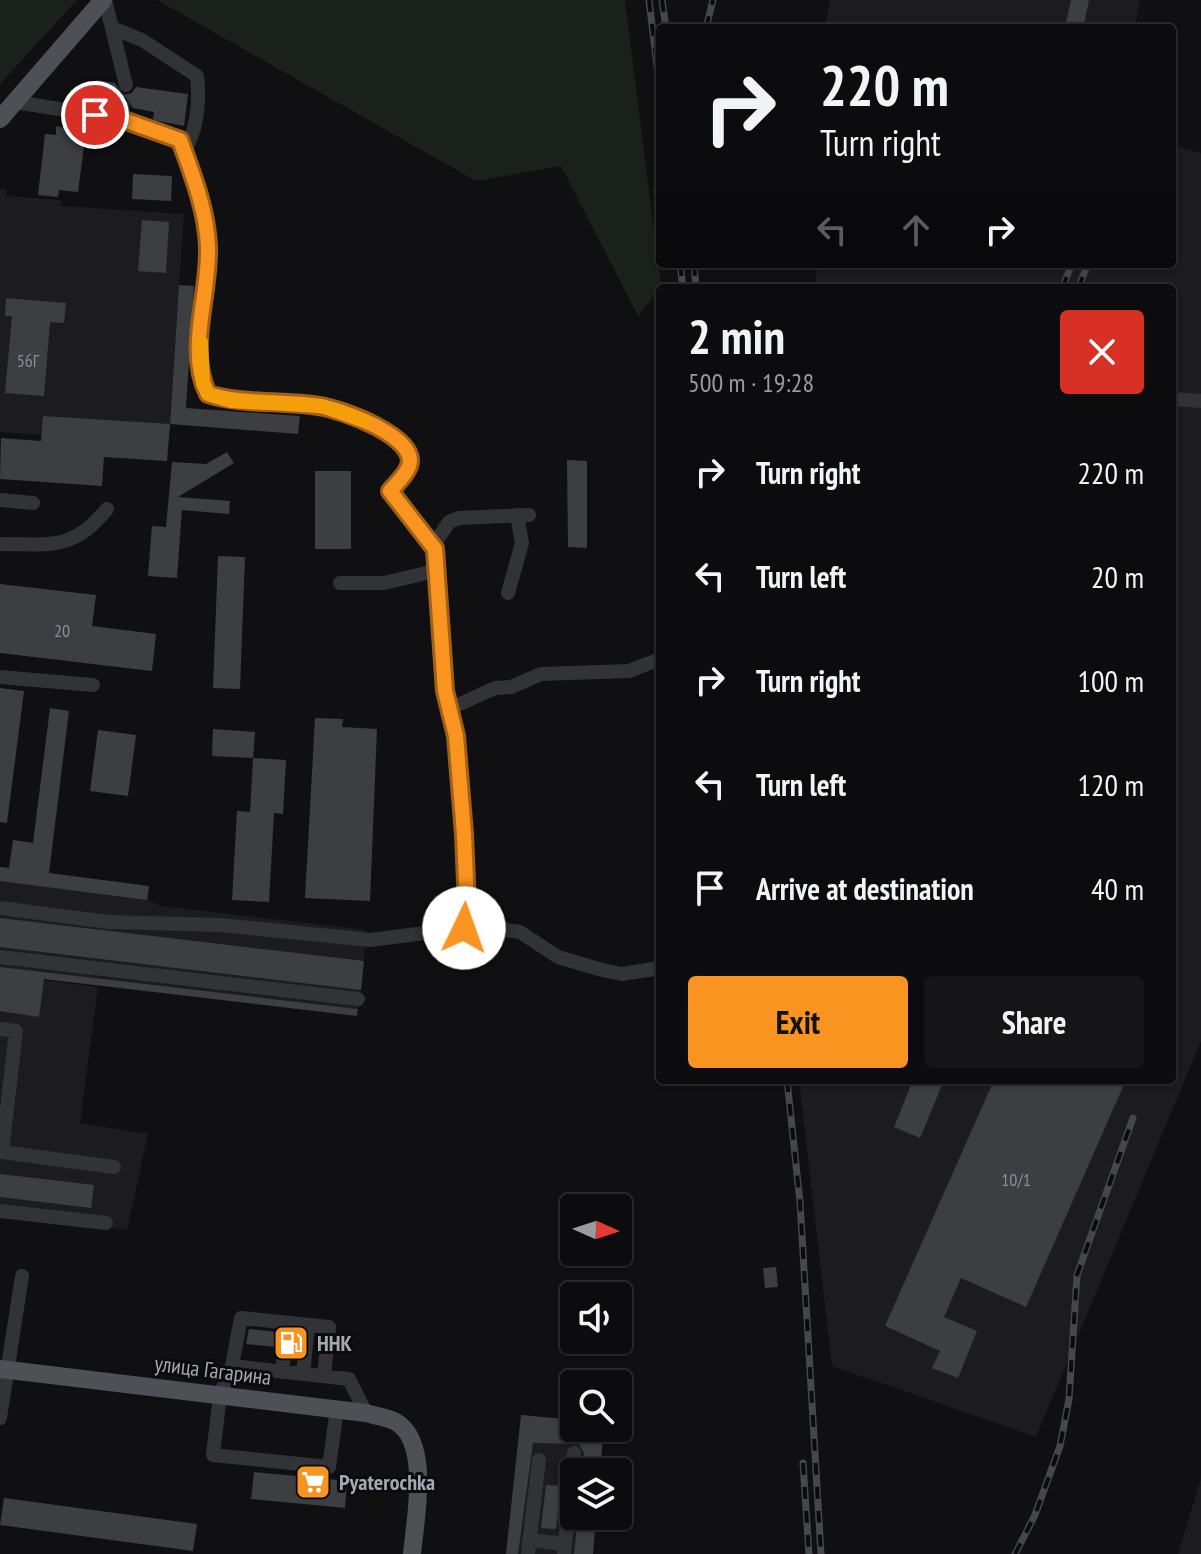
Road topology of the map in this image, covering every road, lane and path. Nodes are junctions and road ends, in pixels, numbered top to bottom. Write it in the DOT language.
graph roads {
  1 [pos="104,0"];
  2 [pos="112,28"];
  3 [pos="126,85"];
  4 [pos="15,102"];
  5 [pos="0,119"];
  6 [pos="184,152"];
  7 [pos="1176,399"];
  8 [pos="1201,401"];
  9 [pos="0,500"];
  10 [pos="33,503"];
  11 [pos="107,509"];
  12 [pos="0,544"];
  13 [pos="435,549"];
  14 [pos="435,571"];
  15 [pos="340,583"];
  16 [pos="508,593"];
  17 [pos="656,661"];
  18 [pos="0,677"];
  19 [pos="93,685"];
  20 [pos="449,709"];
  21 [pos="0,908"];
  22 [pos="464,928"];
  23 [pos="0,957"];
  24 [pos="656,969"];
  25 [pos="358,999"];
  26 [pos="0,1029"];
  27 [pos="114,1167"];
  28 [pos="0,1211"];
  29 [pos="106,1223"];
  30 [pos="22,1276"];
  31 [pos="288,1323"];
  32 [pos="308,1325"];
  33 [pos="232,1366"];
  34 [pos="4,1369"];
  35 [pos="282,1372"];
  36 [pos="303,1374"];
  37 [pos="324,1376"];
  38 [pos="220,1395"];
  39 [pos="337,1409"];
  40 [pos="366,1413"];
  41 [pos="0,1418"];
  42 [pos="574,1453"];
  43 [pos="539,1460"];
  44 [pos="529,1547"];
  45 [pos="564,1549"];
  46 [pos="412,1554"];
  1 -- 2 [label="lane"];
  1 -- 4 [label="main road"];
  2 -- 3 [label="lane"];
  2 -- 6 [label="lane"];
  4 -- 5 [label="main road"];
  4 -- 6 [label="lane"];
  6 -- 13 [label="lane"];
  7 -- 8 [label="lane"];
  9 -- 10 [label="lane"];
  11 -- 12 [label="lane"];
  13 -- 14 [label="lane"];
  13 -- 16 [label="lane"];
  14 -- 15 [label="lane"];
  14 -- 20 [label="lane"];
  17 -- 20 [label="lane"];
  18 -- 19 [label="lane"];
  20 -- 22 [label="lane"];
  21 -- 22 [label="lane"];
  22 -- 24 [label="lane"];
  23 -- 25 [label="lane"];
  26 -- 27 [label="lane"];
  28 -- 29 [label="lane"];
  30 -- 34 [label="lane"];
  31 -- 32 [label="lane"];
  31 -- 33 [label="lane"];
  31 -- 35 [label="lane"];
  32 -- 36 [label="lane"];
  32 -- 37 [label="lane"];
  33 -- 35 [label="lane"];
  33 -- 38 [label="lane"];
  34 -- 38 [label="main road, улица Гагарина"];
  34 -- 41 [label="lane"];
  35 -- 36 [label="lane"];
  36 -- 37 [label="lane"];
  37 -- 40 [label="lane"];
  38 -- 39 [label="main road, улица Гагарина"];
  38 -- 39 [label="lane"];
  39 -- 40 [label="main road, улица Гагарина"];
  40 -- 46 [label="main road, улица Гагарина"];
  42 -- 45 [label="lane"];
  43 -- 44 [label="lane"];
  44 -- 45 [label="lane"];
}
